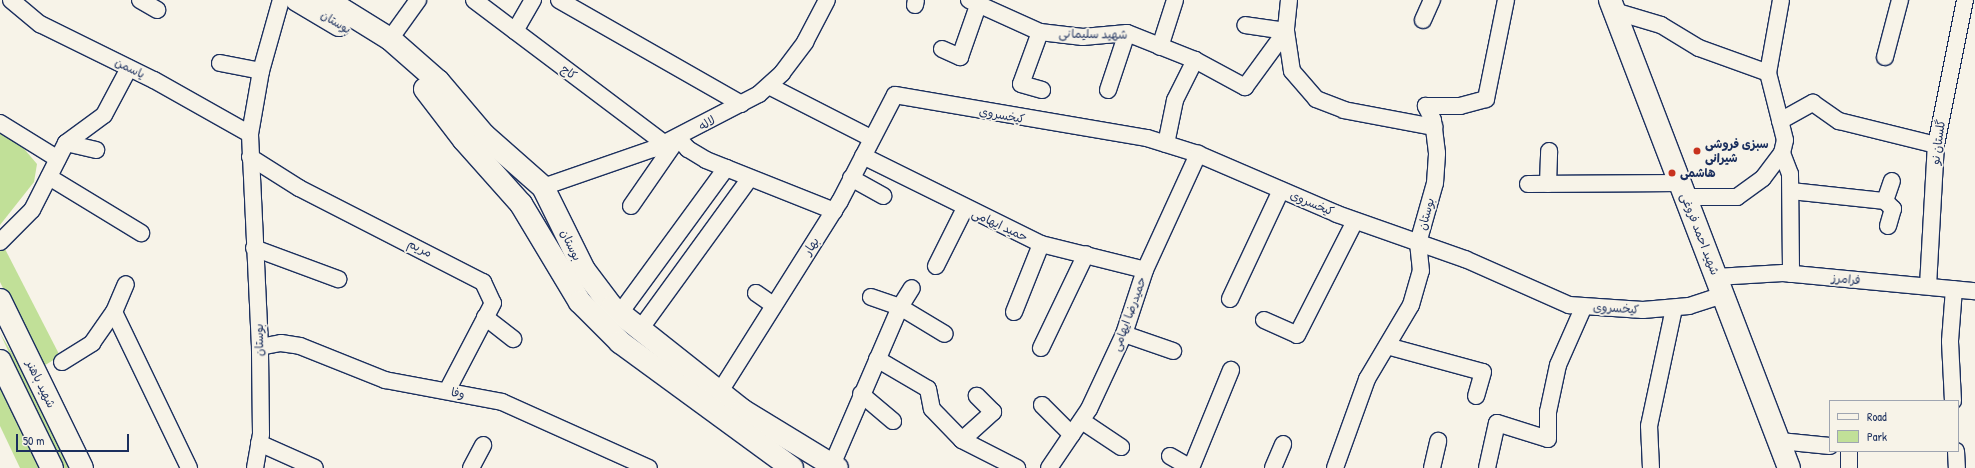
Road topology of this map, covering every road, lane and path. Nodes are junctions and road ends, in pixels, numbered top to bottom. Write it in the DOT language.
graph roads {
  1 [pos="11,0"];
  2 [pos="140,0"];
  3 [pos="281,0"];
  4 [pos="296,0"];
  5 [pos="327,0"];
  6 [pos="418,0"];
  7 [pos="474,0"];
  8 [pos="533,0"];
  9 [pos="559,0"];
  10 [pos="827,0"];
  11 [pos="1175,0"];
  12 [pos="1289,0"];
  13 [pos="1432,0"];
  14 [pos="1506,0"];
  15 [pos="1781,0"];
  16 [pos="1900,0"];
  17 [pos="1965,0"];
  18 [pos="975,1"];
  19 [pos="1612,5"];
  20 [pos="157,10"];
  21 [pos="1424,20"];
  22 [pos="1245,26"];
  23 [pos="515,31"];
  24 [pos="1286,31"];
  25 [pos="1040,32"];
  26 [pos="1127,32"];
  27 [pos="390,39"];
  28 [pos="1160,47"];
  29 [pos="942,49"];
  30 [pos="1886,58"];
  31 [pos="1195,60"];
  32 [pos="220,63"];
  33 [pos="130,68"];
  34 [pos="261,71"];
  35 [pos="1768,73"];
  36 [pos="769,86"];
  37 [pos="1042,90"];
  38 [pos="1108,90"];
  39 [pos="895,95"];
  40 [pos="741,104"];
  41 [pos="1780,121"];
  42 [pos="0,123"];
  43 [pos="1434,126"];
  44 [pos="250,134"];
  45 [pos="871,138"];
  46 [pos="672,141"];
  47 [pos="66,143"];
  48 [pos="1166,144"];
  49 [pos="1936,145"];
  50 [pos="96,150"];
  51 [pos="1549,151"];
  52 [pos="1782,153"];
  53 [pos="1198,154"];
  54 [pos="863,156"];
  55 [pos="250,157"];
  56 [pos="58,158"];
  57 [pos="726,168"];
  58 [pos="49,177"];
  59 [pos="750,178"];
  60 [pos="852,178"];
  61 [pos="1892,181"];
  62 [pos="1528,184"];
  63 [pos="1548,184"];
  64 [pos="543,186"];
  65 [pos="1281,190"];
  66 [pos="1683,190"];
  67 [pos="1791,191"];
  68 [pos="883,196"];
  69 [pos="1885,201"];
  70 [pos="631,206"];
  71 [pos="964,208"];
  72 [pos="834,211"];
  73 [pos="1355,221"];
  74 [pos="1888,226"];
  75 [pos="141,233"];
  76 [pos="0,242"];
  77 [pos="1418,243"];
  78 [pos="1041,244"];
  79 [pos="254,248"];
  80 [pos="1086,254"];
  81 [pos="936,266"];
  82 [pos="1145,270"];
  83 [pos="1791,274"];
  84 [pos="338,279"];
  85 [pos="126,284"];
  86 [pos="1720,286"];
  87 [pos="1928,286"];
  88 [pos="912,288"];
  89 [pos="1954,289"];
  90 [pos="1975,291"];
  91 [pos="756,293"];
  92 [pos="871,298"];
  93 [pos="1230,299"];
  94 [pos="0,300"];
  95 [pos="772,304"];
  96 [pos="900,306"];
  97 [pos="1584,306"];
  98 [pos="1674,308"];
  99 [pos="114,312"];
  100 [pos="1014,312"];
  101 [pos="620,313"];
  102 [pos="5,316"];
  103 [pos="485,317"];
  104 [pos="1264,320"];
  105 [pos="641,328"];
  106 [pos="944,334"];
  107 [pos="1124,334"];
  108 [pos="513,339"];
  109 [pos="1387,346"];
  110 [pos="260,347"];
  111 [pos="1041,348"];
  112 [pos="1173,350"];
  113 [pos="877,359"];
  114 [pos="0,361"];
  115 [pos="62,362"];
  116 [pos="1231,370"];
  117 [pos="447,391"];
  118 [pos="719,393"];
  119 [pos="861,394"];
  120 [pos="977,396"];
  121 [pos="1476,396"];
  122 [pos="1953,400"];
  123 [pos="1042,405"];
  124 [pos="893,421"];
  125 [pos="1082,421"];
  126 [pos="1072,435"];
  127 [pos="962,440"];
  128 [pos="1438,441"];
  129 [pos="1780,442"];
  130 [pos="260,444"];
  131 [pos="1283,444"];
  132 [pos="483,445"];
  133 [pos="1829,446"];
  134 [pos="1121,447"];
  135 [pos="1849,452"];
  136 [pos="1956,452"];
  137 [pos="1170,456"];
  138 [pos="834,466"];
  139 [pos="52,468"];
  140 [pos="82,468"];
  141 [pos="189,468"];
  142 [pos="255,468"];
  143 [pos="315,468"];
  144 [pos="471,468"];
  145 [pos="649,468"];
  146 [pos="792,468"];
  147 [pos="1017,468"];
  148 [pos="1049,468"];
  149 [pos="1191,468"];
  150 [pos="1273,468"];
  151 [pos="1335,468"];
  152 [pos="1432,468"];
  153 [pos="1486,468"];
  154 [pos="1650,468"];
  155 [pos="1789,468"];
  156 [pos="1849,468"];
  157 [pos="1957,468"];
  1 -- 33 [label="street, یاسمن"];
  2 -- 20 [label="street"];
  3 -- 34 [label="street, بوستان"];
  4 -- 146 [label="street, بوستان"];
  5 -- 27 [label="street, بوستان"];
  6 -- 27 [label="street"];
  7 -- 23 [label="street, کاج"];
  8 -- 23 [label="street"];
  9 -- 40 [label="street"];
  10 -- 36 [label="street, لاله"];
  11 -- 28 [label="street"];
  12 -- 24 [label="street"];
  13 -- 21 [label="street"];
  14 -- 43 [label="street, بوستان"];
  15 -- 35 [label="street"];
  16 -- 30 [label="street"];
  17 -- 49 [label="street, گلستان نو"];
  18 -- 25 [label="street, شهید سلیمانی"];
  18 -- 29 [label="street"];
  19 -- 35 [label="street"];
  19 -- 66 [label="street, شهید احمد فروغی"];
  22 -- 24 [label="street"];
  23 -- 46 [label="street, کاج"];
  24 -- 31 [label="street, شهید سلیمانی"];
  24 -- 43 [label="street"];
  25 -- 26 [label="street, شهید سلیمانی"];
  25 -- 37 [label="street"];
  26 -- 28 [label="street, شهید سلیمانی"];
  26 -- 38 [label="street"];
  27 -- 64 [label="street, بوستان"];
  28 -- 31 [label="street, شهید سلیمانی"];
  31 -- 48 [label="street"];
  32 -- 34 [label="street"];
  33 -- 44 [label="street, یاسمن"];
  33 -- 47 [label="street"];
  34 -- 44 [label="street, بوستان"];
  35 -- 41 [label="street"];
  36 -- 40 [label="street, لاله"];
  36 -- 45 [label="street"];
  39 -- 45 [label="street, بهار"];
  39 -- 48 [label="street, کیخسروی"];
  40 -- 46 [label="street, لاله"];
  41 -- 49 [label="street"];
  41 -- 52 [label="street"];
  42 -- 56 [label="street"];
  43 -- 77 [label="street, بوستان"];
  44 -- 55 [label="street, بوستان"];
  45 -- 54 [label="street, بهار"];
  46 -- 57 [label="street, کاج"];
  46 -- 64 [label="street, لاله"];
  46 -- 70 [label="street"];
  47 -- 50 [label="street"];
  47 -- 56 [label="street"];
  48 -- 53 [label="street, کیخسروی"];
  49 -- 87 [label="street, گلستان نو"];
  51 -- 63 [label="street"];
  52 -- 66 [label="street"];
  52 -- 67 [label="street"];
  53 -- 65 [label="street, کیخسروی"];
  53 -- 82 [label="street, حمیدرضا ایهامی"];
  54 -- 60 [label="street, بهار"];
  54 -- 71 [label="street, حمید ایهامی"];
  55 -- 79 [label="street, بوستان"];
  55 -- 103 [label="street, مریم"];
  56 -- 58 [label="street"];
  57 -- 59 [label="street, کاج"];
  57 -- 101 [label="street"];
  58 -- 75 [label="street"];
  58 -- 76 [label="street"];
  59 -- 72 [label="street, کاج"];
  59 -- 105 [label="street"];
  60 -- 68 [label="street"];
  60 -- 72 [label="street, بهار"];
  61 -- 69 [label="street"];
  62 -- 63 [label="street"];
  63 -- 66 [label="street"];
  64 -- 101 [label="street, بوستان"];
  65 -- 73 [label="street, کیخسروی"];
  65 -- 93 [label="street"];
  66 -- 86 [label="street, شهید احمد فروغی"];
  67 -- 69 [label="street"];
  67 -- 83 [label="street"];
  69 -- 74 [label="street"];
  71 -- 78 [label="street, حمید ایهامی"];
  71 -- 81 [label="street"];
  72 -- 95 [label="street, بهار"];
  73 -- 77 [label="street, کیخسروی"];
  73 -- 104 [label="street"];
  77 -- 97 [label="street, کیخسروی"];
  77 -- 109 [label="street, بوستان"];
  78 -- 80 [label="street, حمید ایهامی"];
  78 -- 100 [label="street"];
  79 -- 84 [label="street"];
  79 -- 110 [label="street, بوستان"];
  80 -- 82 [label="street, حمید ایهامی"];
  80 -- 111 [label="street"];
  82 -- 107 [label="street, حمیدرضا ایهامی"];
  83 -- 86 [label="street, فرامرز"];
  83 -- 87 [label="street, فرامرز"];
  85 -- 99 [label="street"];
  86 -- 98 [label="street, کیخسروی"];
  86 -- 129 [label="street, شهید احمد فروغی"];
  87 -- 89 [label="street, فرامرز"];
  88 -- 96 [label="street"];
  89 -- 90 [label="street, فرامرز"];
  89 -- 122 [label="street"];
  91 -- 95 [label="street"];
  92 -- 96 [label="street"];
  94 -- 102 [label="street, شهید باهنر"];
  95 -- 118 [label="street, بهار"];
  96 -- 106 [label="street"];
  96 -- 113 [label="street"];
  97 -- 98 [label="street, کیخسروی"];
  97 -- 153 [label="street"];
  98 -- 154 [label="street"];
  99 -- 115 [label="street"];
  99 -- 141 [label="street"];
  101 -- 105 [label="street, بوستان"];
  102 -- 140 [label="street, شهید باهنر"];
  103 -- 108 [label="street"];
  103 -- 117 [label="street, مریم"];
  105 -- 118 [label="street, بوستان"];
  107 -- 112 [label="street"];
  107 -- 125 [label="street, حمیدرضا ایهامی"];
  109 -- 121 [label="street"];
  109 -- 151 [label="street, بوستان"];
  110 -- 117 [label="street, وفا"];
  110 -- 130 [label="street, بوستان"];
  113 -- 119 [label="street"];
  113 -- 127 [label="street"];
  114 -- 139 [label="street"];
  116 -- 149 [label="street"];
  117 -- 145 [label="street, وفا"];
  118 -- 138 [label="street, بوستان"];
  119 -- 124 [label="street"];
  119 -- 138 [label="street"];
  120 -- 127 [label="street"];
  123 -- 126 [label="street"];
  125 -- 126 [label="street, حمیدرضا ایهامی"];
  125 -- 134 [label="street"];
  126 -- 148 [label="street, حمیدرضا ایهامی"];
  127 -- 147 [label="street"];
  128 -- 152 [label="street"];
  129 -- 133 [label="street"];
  129 -- 155 [label="street, شهید احمد فروغی"];
  130 -- 142 [label="street, بوستان"];
  130 -- 143 [label="street"];
  131 -- 150 [label="street"];
  132 -- 144 [label="street"];
  135 -- 156 [label="street"];
  136 -- 157 [label="street"];
  137 -- 149 [label="street"];
}
